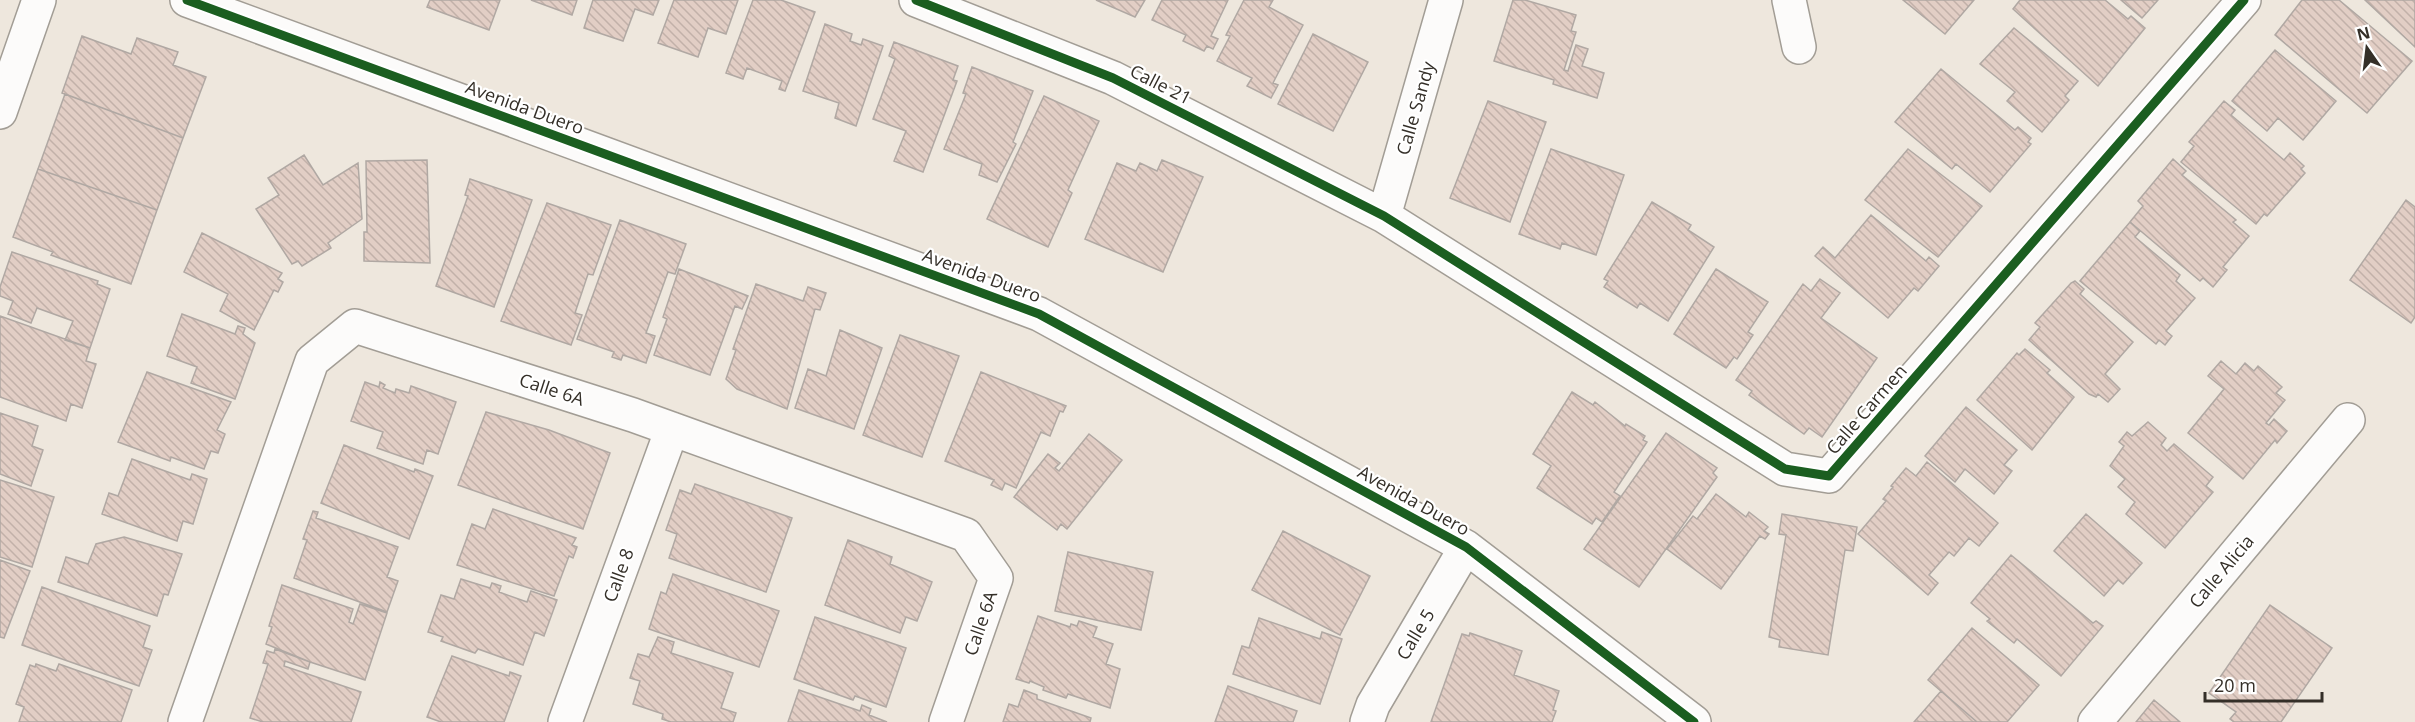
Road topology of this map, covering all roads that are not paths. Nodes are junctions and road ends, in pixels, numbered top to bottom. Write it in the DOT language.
graph roads {
  1 [pos="39,0"];
  2 [pos="187,0"];
  3 [pos="916,0"];
  4 [pos="1446,0"];
  5 [pos="1789,0"];
  6 [pos="2244,0"];
  7 [pos="1799,47"];
  8 [pos="0,112"];
  9 [pos="1384,216"];
  10 [pos="2348,420"];
  11 [pos="672,429"];
  12 [pos="1466,547"];
  13 [pos="185,722"];
  14 [pos="565,722"];
  15 [pos="946,722"];
  16 [pos="1367,722"];
  17 [pos="1694,722"];
  18 [pos="2095,722"];
  1 -- 8 [label="street"];
  2 -- 12 [label="street, Avenida Duero"];
  3 -- 9 [label="street, Calle 21"];
  4 -- 9 [label="street, Calle Sandy"];
  5 -- 7 [label="street"];
  6 -- 9 [label="street, Calle Carmen"];
  10 -- 18 [label="street, Calle Alicia"];
  11 -- 13 [label="street, Calle 6A"];
  11 -- 14 [label="street, Calle 8"];
  11 -- 15 [label="street, Calle 6A"];
  12 -- 16 [label="street, Calle 5"];
  12 -- 17 [label="street, Avenida Duero"];
}
